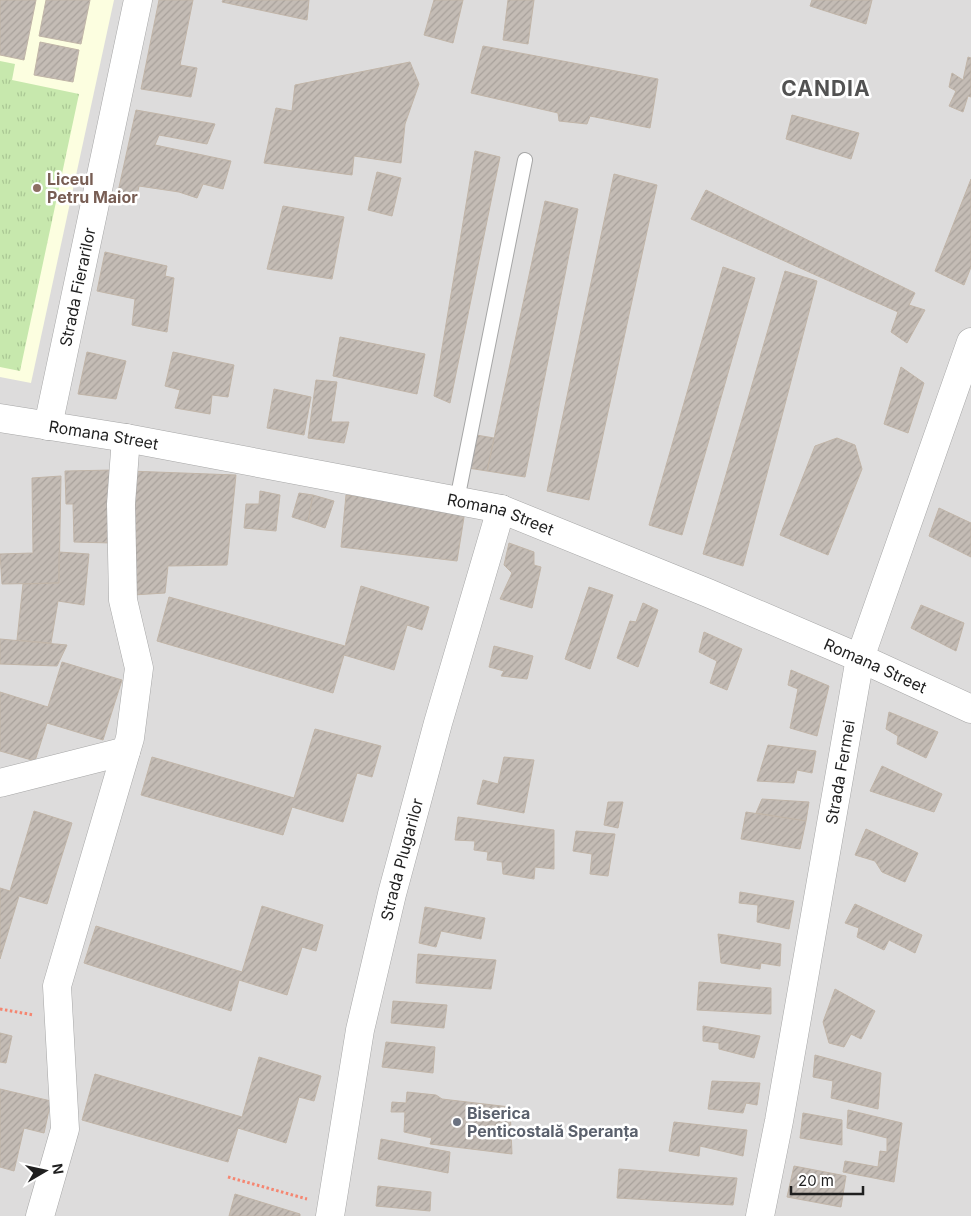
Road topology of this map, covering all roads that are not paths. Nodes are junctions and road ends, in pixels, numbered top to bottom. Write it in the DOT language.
graph roads {
  1 [pos="138,0"];
  2 [pos="526,160"];
  3 [pos="971,342"];
  4 [pos="0,418"];
  5 [pos="48,426"];
  6 [pos="126,438"];
  7 [pos="457,500"];
  8 [pos="501,509"];
  9 [pos="860,658"];
  10 [pos="971,709"];
  11 [pos="126,751"];
  12 [pos="0,783"];
  13 [pos="331,1211"];
  14 [pos="40,1216"];
  15 [pos="760,1216"];
  1 -- 5 [label="street, Strada Fierarilor"];
  2 -- 7 [label="lane"];
  3 -- 9 [label="street, Strada Fermei"];
  4 -- 5 [label="street, Romana Street"];
  5 -- 6 [label="street, Romana Street"];
  6 -- 7 [label="street, Romana Street"];
  6 -- 11 [label="street"];
  7 -- 8 [label="street, Romana Street"];
  8 -- 9 [label="street, Romana Street"];
  8 -- 13 [label="street, Strada Plugarilor"];
  9 -- 10 [label="street, Romana Street"];
  9 -- 15 [label="street, Strada Fermei"];
  11 -- 12 [label="street"];
  11 -- 14 [label="street"];
}
